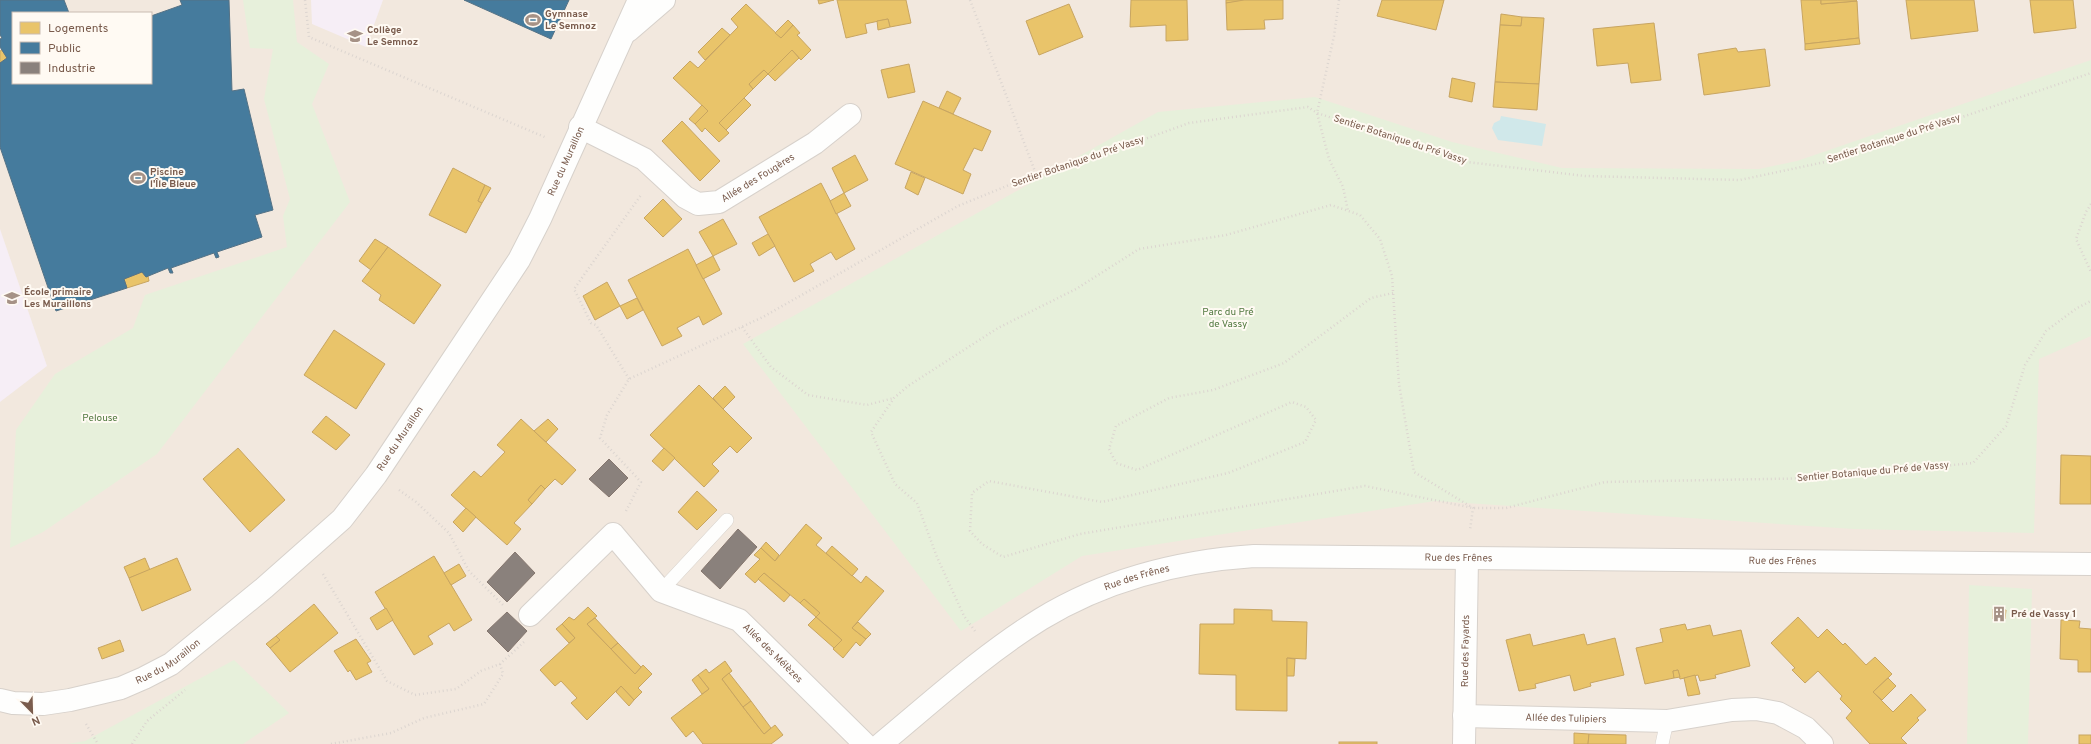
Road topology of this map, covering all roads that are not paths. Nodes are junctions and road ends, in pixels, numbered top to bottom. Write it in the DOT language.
graph roads {
  1 [pos="639,0"];
  2 [pos="664,0"];
  3 [pos="625,33"];
  4 [pos="850,115"];
  5 [pos="580,127"];
  6 [pos="727,520"];
  7 [pos="1467,558"];
  8 [pos="2091,564"];
  9 [pos="661,592"];
  10 [pos="530,615"];
  11 [pos="0,700"];
  12 [pos="1464,716"];
  13 [pos="1667,721"];
  14 [pos="865,744"];
  15 [pos="881,744"];
  16 [pos="1464,744"];
  17 [pos="1662,744"];
  18 [pos="1822,744"];
  1 -- 3 [label="street, Rue du Muraillon"];
  2 -- 3 [label="street"];
  3 -- 5 [label="street, Rue du Muraillon"];
  4 -- 5 [label="street, Allée des Fougères"];
  5 -- 11 [label="street, Rue du Muraillon"];
  6 -- 9 [label="lane"];
  7 -- 8 [label="street, Rue des Frênes"];
  7 -- 12 [label="street, Rue des Fayards"];
  7 -- 15 [label="street, Rue des Frênes"];
  9 -- 10 [label="street"];
  9 -- 14 [label="street, Allée des Mélèzes"];
  12 -- 13 [label="street, Allée des Tulipiers"];
  12 -- 16 [label="street, Rue des Fayards"];
  13 -- 17 [label="lane"];
  13 -- 18 [label="street, Allée des Tulipiers"];
}
